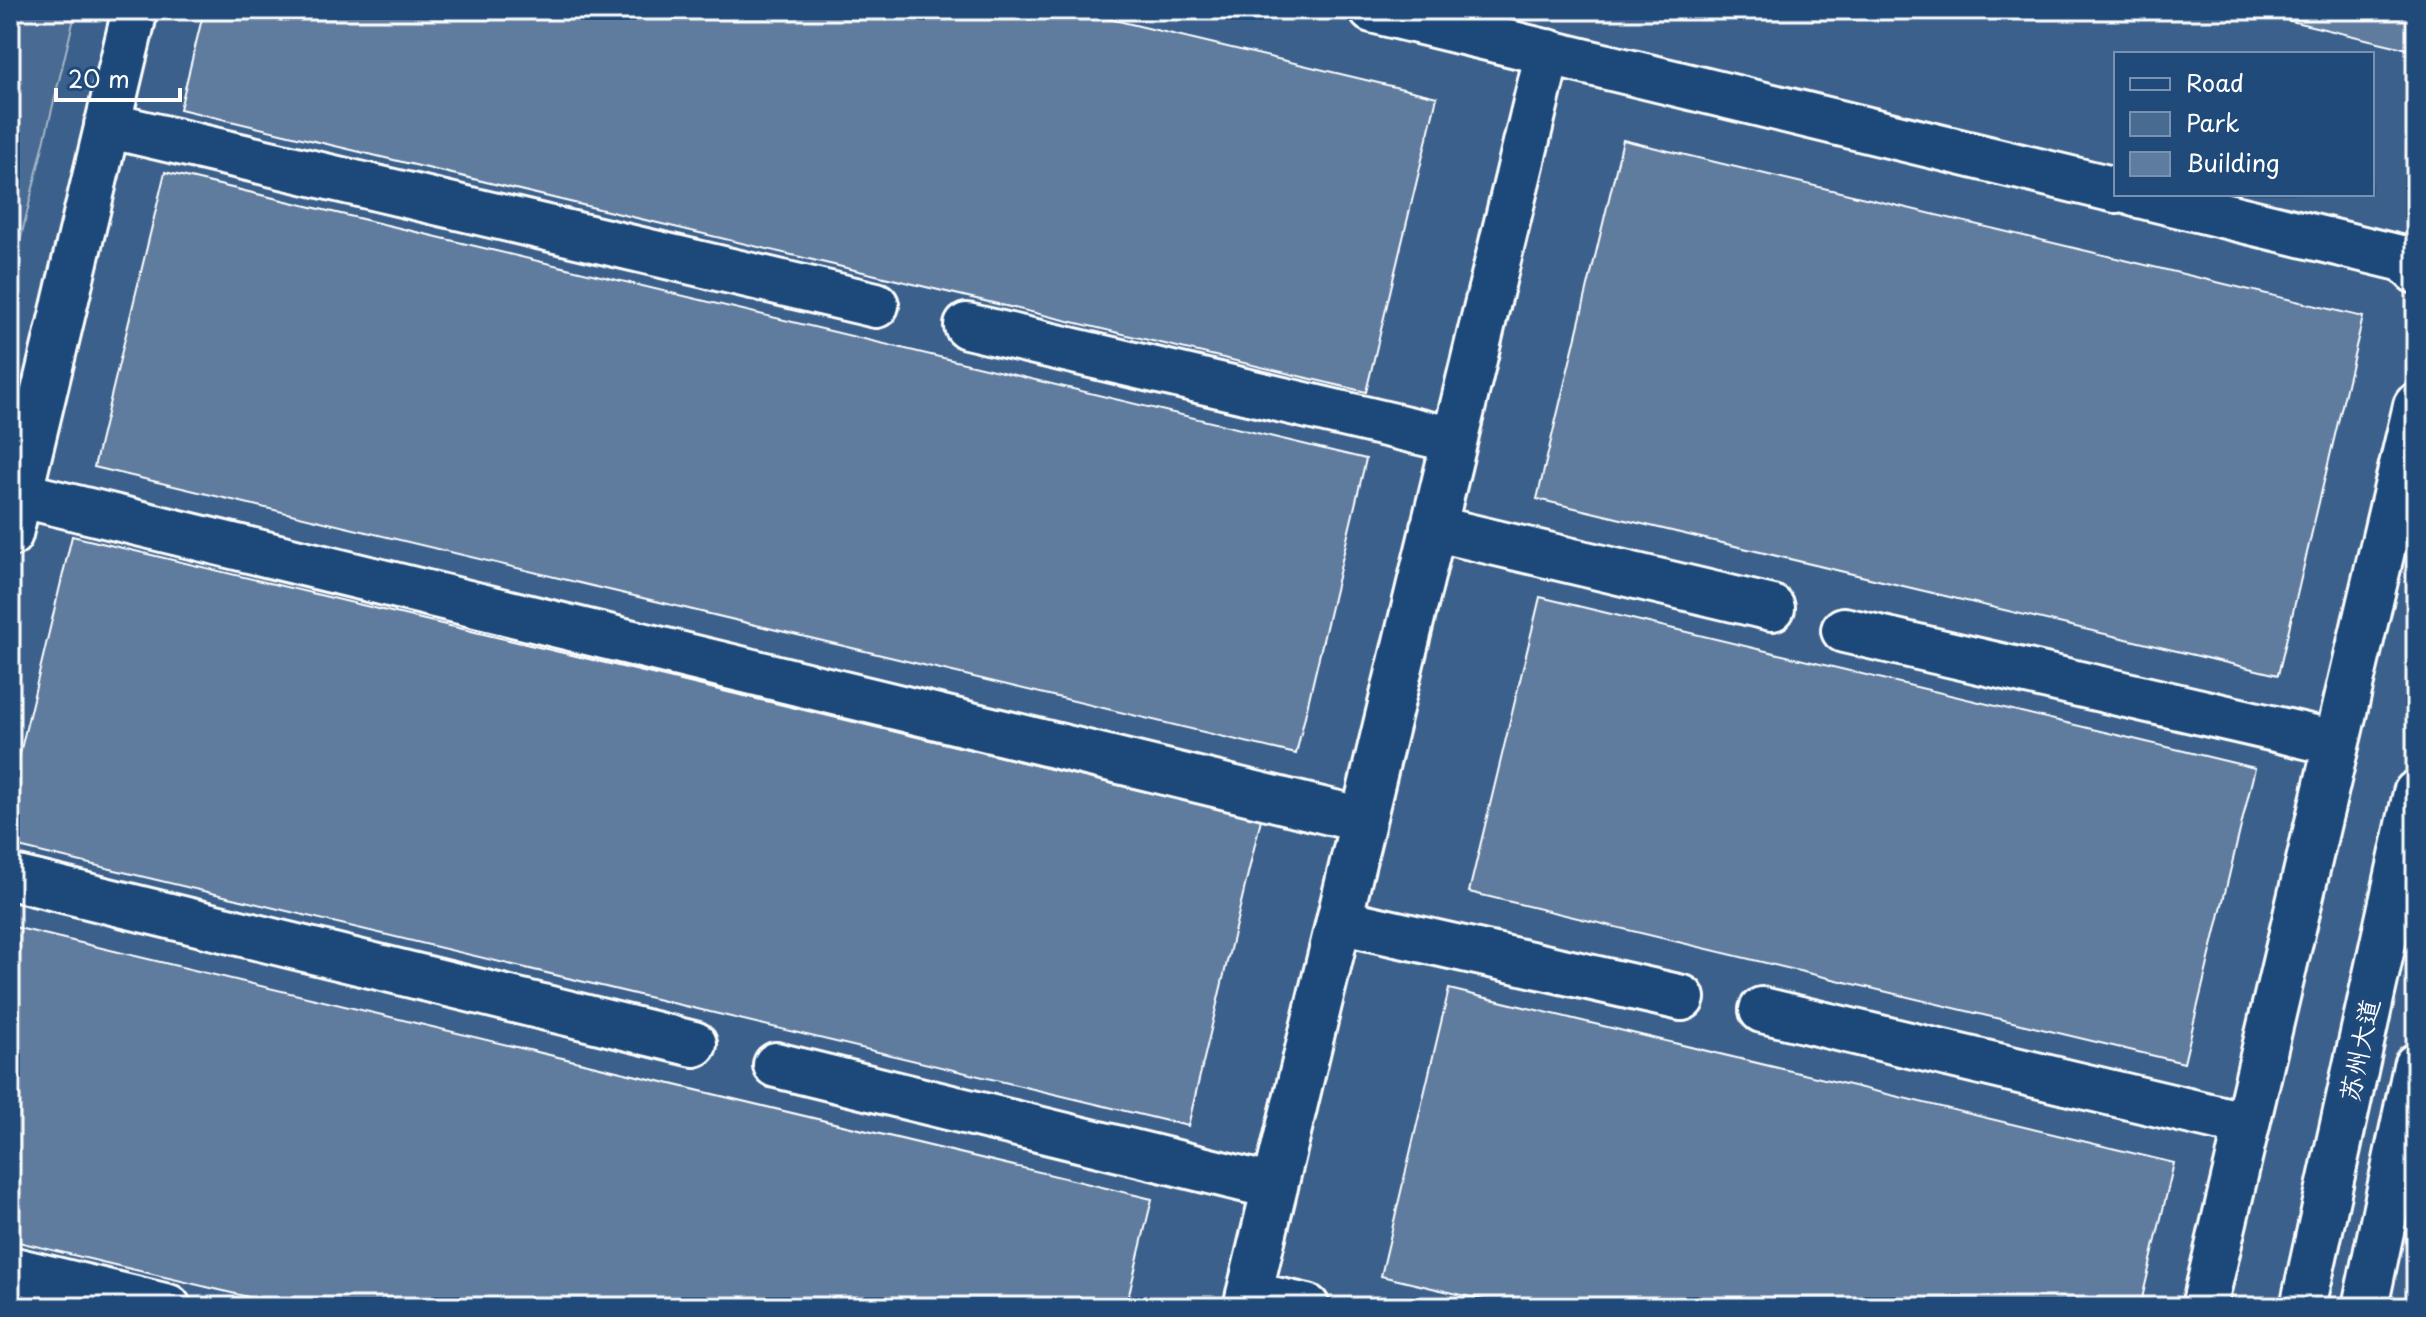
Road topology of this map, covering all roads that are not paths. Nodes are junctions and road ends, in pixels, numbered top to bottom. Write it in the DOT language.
graph roads {
  1 [pos="135,10"];
  2 [pos="1372,10"];
  3 [pos="1548,52"];
  4 [pos="107,125"];
  5 [pos="2114,190"];
  6 [pos="2143,196"];
  7 [pos="2416,271"];
  8 [pos="876,305"];
  9 [pos="967,326"];
  10 [pos="2416,406"];
  11 [pos="1454,440"];
  12 [pos="13,507"];
  13 [pos="1433,528"];
  14 [pos="1772,608"];
  15 [pos="1844,630"];
  16 [pos="2336,743"];
  17 [pos="2416,793"];
  18 [pos="1363,820"];
  19 [pos="10,877"];
  20 [pos="1339,921"];
  21 [pos="1682,998"];
  22 [pos="1762,1010"];
  23 [pos="694,1044"];
  24 [pos="776,1065"];
  25 [pos="2416,1066"];
  26 [pos="2247,1125"];
  27 [pos="1275,1187"];
  28 [pos="10,1269"];
  29 [pos="1248,1300"];
  30 [pos="168,1307"];
  31 [pos="1307,1307"];
  32 [pos="2204,1307"];
  33 [pos="2303,1307"];
  34 [pos="2365,1307"];
  1 -- 4 [label="street"];
  2 -- 3 [label="street"];
  3 -- 5 [label="street"];
  3 -- 11 [label="street"];
  4 -- 8 [label="street"];
  4 -- 12 [label="street"];
  6 -- 7 [label="street"];
  9 -- 11 [label="street"];
  10 -- 16 [label="street"];
  11 -- 13 [label="street"];
  12 -- 18 [label="street"];
  13 -- 14 [label="street"];
  13 -- 18 [label="street"];
  15 -- 16 [label="street"];
  16 -- 26 [label="street"];
  17 -- 33 [label="street, 苏州大道"];
  18 -- 20 [label="street"];
  19 -- 23 [label="street"];
  20 -- 21 [label="street"];
  20 -- 27 [label="street"];
  22 -- 26 [label="street"];
  24 -- 27 [label="street"];
  25 -- 34 [label="street"];
  26 -- 32 [label="street"];
  27 -- 29 [label="street"];
  28 -- 30 [label="street"];
  29 -- 31 [label="street"];
}
